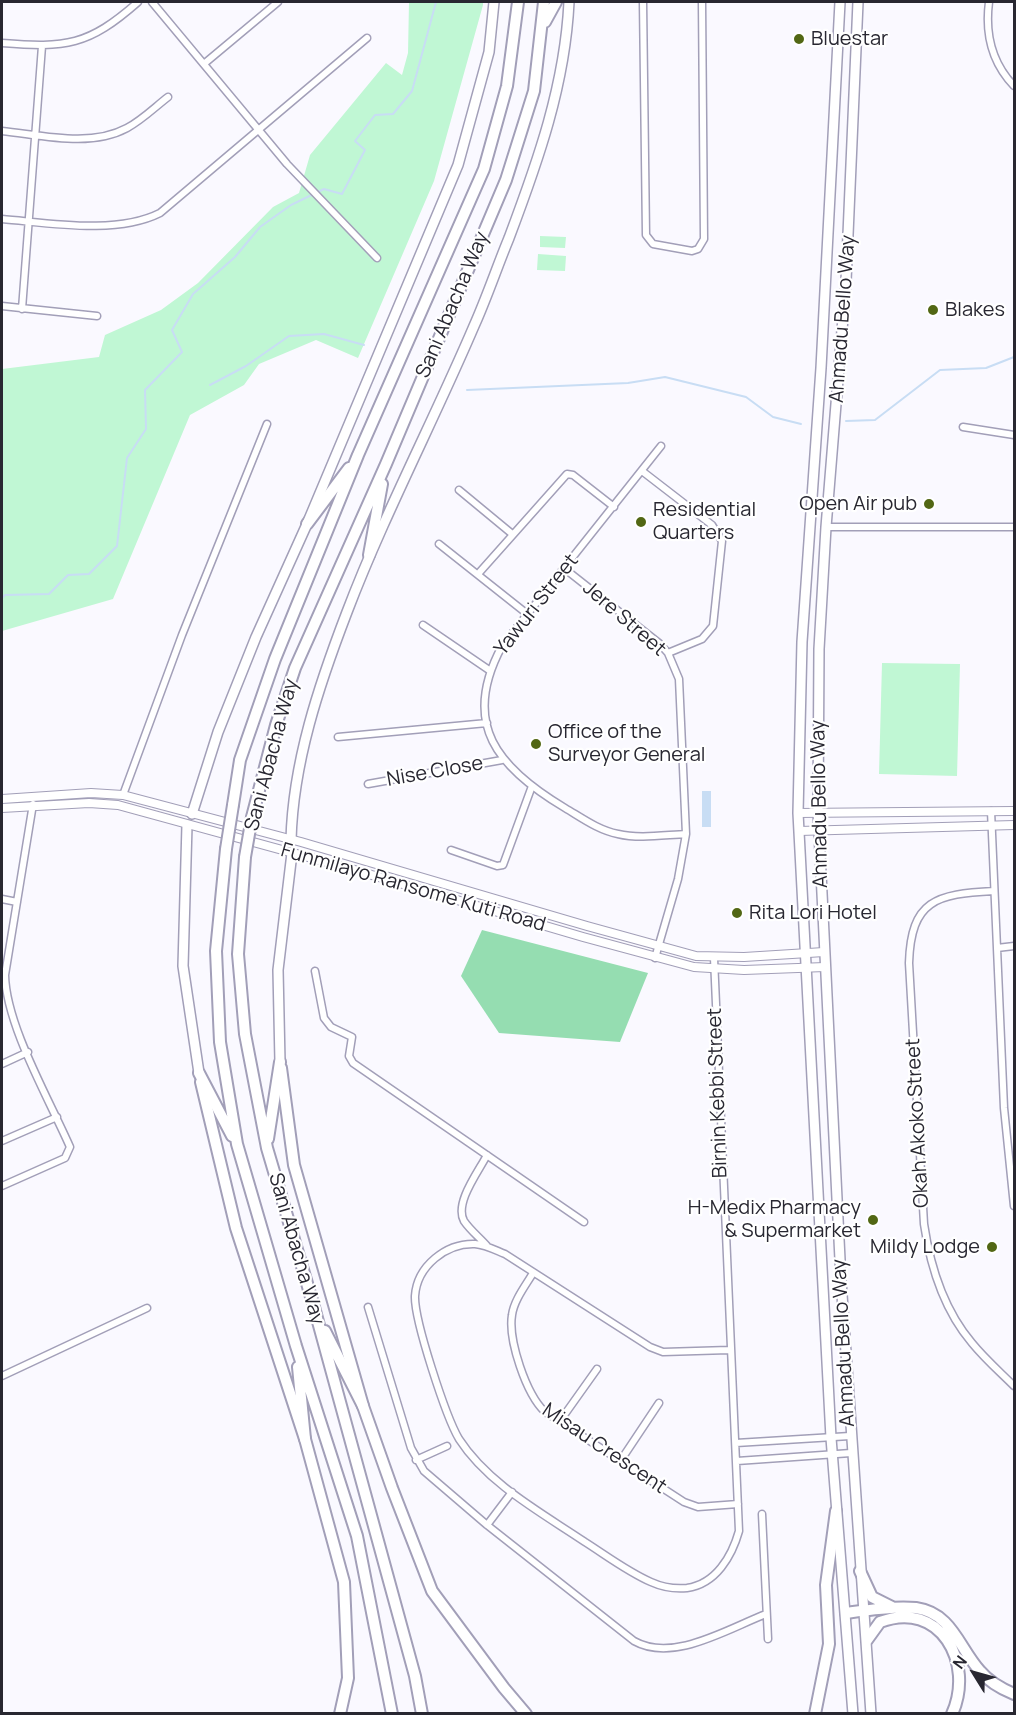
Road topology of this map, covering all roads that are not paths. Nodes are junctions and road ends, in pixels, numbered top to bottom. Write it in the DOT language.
graph roads {
  1 [pos="138,2"];
  2 [pos="152,2"];
  3 [pos="278,2"];
  4 [pos="494,2"];
  5 [pos="510,2"];
  6 [pos="518,2"];
  7 [pos="544,2"];
  8 [pos="556,2"];
  9 [pos="569,2"];
  10 [pos="643,2"];
  11 [pos="702,2"];
  12 [pos="840,2"];
  13 [pos="858,2"];
  14 [pos="989,2"];
  15 [pos="517,21"];
  16 [pos="544,25"];
  17 [pos="367,38"];
  18 [pos="2,43"];
  19 [pos="42,46"];
  20 [pos="205,63"];
  21 [pos="1014,86"];
  22 [pos="168,96"];
  23 [pos="258,127"];
  24 [pos="2,131"];
  25 [pos="35,135"];
  26 [pos="2,219"];
  27 [pos="29,221"];
  28 [pos="377,258"];
  29 [pos="2,306"];
  30 [pos="22,309"];
  31 [pos="97,316"];
  32 [pos="267,424"];
  33 [pos="963,427"];
  34 [pos="1014,435"];
  35 [pos="661,446"];
  36 [pos="358,455"];
  37 [pos="386,464"];
  38 [pos="642,471"];
  39 [pos="459,490"];
  40 [pos="614,507"];
  41 [pos="307,524"];
  42 [pos="826,527"];
  43 [pos="1014,527"];
  44 [pos="512,533"];
  45 [pos="439,544"];
  46 [pos="369,555"];
  47 [pos="565,569"];
  48 [pos="478,574"];
  49 [pos="526,614"];
  50 [pos="423,625"];
  51 [pos="668,653"];
  52 [pos="489,670"];
  53 [pos="487,723"];
  54 [pos="338,737"];
  55 [pos="502,760"];
  56 [pos="368,784"];
  57 [pos="532,786"];
  58 [pos="123,795"];
  59 [pos="34,797"];
  60 [pos="2,799"];
  61 [pos="32,806"];
  62 [pos="2,808"];
  63 [pos="991,811"];
  64 [pos="1014,811"];
  65 [pos="818,812"];
  66 [pos="798,813"];
  67 [pos="192,814"];
  68 [pos="187,825"];
  69 [pos="992,825"];
  70 [pos="1014,825"];
  71 [pos="818,830"];
  72 [pos="798,831"];
  73 [pos="686,834"];
  74 [pos="291,840"];
  75 [pos="451,850"];
  76 [pos="292,853"];
  77 [pos="994,891"];
  78 [pos="2,899"];
  79 [pos="17,902"];
  80 [pos="1014,946"];
  81 [pos="658,947"];
  82 [pos="997,948"];
  83 [pos="824,952"];
  84 [pos="805,953"];
  85 [pos="655,958"];
  86 [pos="714,958"];
  87 [pos="825,966"];
  88 [pos="806,968"];
  89 [pos="713,969"];
  90 [pos="315,971"];
  91 [pos="28,1052"];
  92 [pos="280,1062"];
  93 [pos="2,1064"];
  94 [pos="199,1072"];
  95 [pos="57,1117"];
  96 [pos="1006,1134"];
  97 [pos="1014,1134"];
  98 [pos="2,1141"];
  99 [pos="237,1144"];
  100 [pos="267,1148"];
  101 [pos="487,1155"];
  102 [pos="2,1186"];
  103 [pos="1014,1206"];
  104 [pos="584,1222"];
  105 [pos="487,1246"];
  106 [pos="533,1272"];
  107 [pos="314,1307"];
  108 [pos="368,1307"];
  109 [pos="147,1308"];
  110 [pos="296,1346"];
  111 [pos="729,1350"];
  112 [pos="597,1369"];
  113 [pos="2,1374"];
  114 [pos="1014,1386"];
  115 [pos="659,1403"];
  116 [pos="363,1406"];
  117 [pos="560,1421"];
  118 [pos="850,1436"];
  119 [pos="831,1438"];
  120 [pos="305,1439"];
  121 [pos="736,1443"];
  122 [pos="447,1446"];
  123 [pos="851,1453"];
  124 [pos="832,1455"];
  125 [pos="416,1460"];
  126 [pos="621,1460"];
  127 [pos="737,1461"];
  128 [pos="512,1492"];
  129 [pos="738,1504"];
  130 [pos="836,1511"];
  131 [pos="762,1514"];
  132 [pos="487,1525"];
  133 [pos="860,1571"];
  134 [pos="898,1609"];
  135 [pos="865,1611"];
  136 [pos="846,1613"];
  137 [pos="766,1614"];
  138 [pos="768,1639"];
  139 [pos="867,1641"];
  140 [pos="1014,1694"];
  141 [pos="340,1713"];
  142 [pos="392,1713"];
  143 [pos="422,1713"];
  144 [pos="526,1713"];
  145 [pos="815,1713"];
  146 [pos="853,1713"];
  147 [pos="871,1713"];
  148 [pos="952,1713"];
  1 -- 19 [label="street"];
  2 -- 20 [label="street"];
  3 -- 20 [label="street"];
  4 -- 41 [label="main road"];
  5 -- 15 [label="highway"];
  6 -- 15 [label="highway, Sani Abacha Way"];
  7 -- 16 [label="highway, Sani Abacha Way"];
  8 -- 16 [label="highway"];
  9 -- 46 [label="main road, Sani Abacha Way"];
  10 -- 11 [label="street"];
  12 -- 66 [label="main road, Ahmadu Bello Way"];
  13 -- 42 [label="main road, Ahmadu Bello Way"];
  14 -- 21 [label="street"];
  15 -- 36 [label="highway, Sani Abacha Way"];
  16 -- 37 [label="highway, Sani Abacha Way"];
  17 -- 23 [label="street"];
  18 -- 19 [label="street"];
  19 -- 25 [label="street"];
  20 -- 23 [label="street"];
  22 -- 25 [label="street"];
  23 -- 27 [label="street"];
  23 -- 28 [label="street"];
  24 -- 25 [label="street"];
  25 -- 27 [label="street"];
  26 -- 27 [label="street"];
  27 -- 30 [label="street"];
  29 -- 30 [label="street"];
  30 -- 31 [label="street"];
  32 -- 58 [label="street"];
  33 -- 34 [label="street"];
  35 -- 38 [label="street, Yawuri Street"];
  36 -- 41 [label="highway"];
  36 -- 99 [label="highway, Sani Abacha Way, bridge"];
  37 -- 46 [label="highway"];
  37 -- 100 [label="highway, Sani Abacha Way, bridge"];
  38 -- 40 [label="street, Yawuri Street"];
  38 -- 51 [label="street"];
  39 -- 44 [label="street"];
  40 -- 44 [label="street"];
  40 -- 47 [label="street, Yawuri Street"];
  41 -- 67 [label="main road"];
  42 -- 43 [label="street"];
  42 -- 65 [label="main road, Ahmadu Bello Way"];
  44 -- 48 [label="street"];
  45 -- 48 [label="street"];
  46 -- 74 [label="main road, Sani Abacha Way"];
  47 -- 49 [label="street, Yawuri Street"];
  47 -- 51 [label="street, Jere Street"];
  48 -- 49 [label="street"];
  49 -- 52 [label="street, Yawuri Street"];
  50 -- 52 [label="street"];
  51 -- 73 [label="street, Jere Street"];
  52 -- 53 [label="street, Yawuri Street"];
  53 -- 54 [label="street"];
  53 -- 55 [label="street, Yawuri Street"];
  55 -- 56 [label="street, Nise Close"];
  55 -- 57 [label="street, Yawuri Street"];
  57 -- 73 [label="street, Yawuri Street"];
  57 -- 75 [label="street"];
  58 -- 59 [label="street, Funmilayo Ransome Kuti Road"];
  58 -- 67 [label="street, Funmilayo Ransome Kuti Road"];
  59 -- 60 [label="street, Funmilayo Ransome Kuti Road"];
  59 -- 61 [label="street"];
  61 -- 62 [label="street, Funmilayo Ransome Kuti Road"];
  61 -- 68 [label="street, Funmilayo Ransome Kuti Road"];
  61 -- 79 [label="street"];
  63 -- 64 [label="street"];
  63 -- 65 [label="street"];
  63 -- 69 [label="street"];
  65 -- 66 [label="street"];
  65 -- 71 [label="main road, Ahmadu Bello Way"];
  66 -- 72 [label="main road, Ahmadu Bello Way"];
  67 -- 74 [label="street, Funmilayo Ransome Kuti Road"];
  68 -- 76 [label="street, Funmilayo Ransome Kuti Road"];
  68 -- 94 [label="main road"];
  69 -- 70 [label="street"];
  69 -- 71 [label="street"];
  69 -- 77 [label="street"];
  71 -- 72 [label="street"];
  71 -- 83 [label="main road, Ahmadu Bello Way"];
  72 -- 84 [label="main road, Ahmadu Bello Way"];
  73 -- 81 [label="street, Jere Street"];
  74 -- 81 [label="street, Funmilayo Ransome Kuti Road"];
  76 -- 85 [label="street, Funmilayo Ransome Kuti Road"];
  76 -- 92 [label="main road"];
  77 -- 82 [label="street"];
  77 -- 114 [label="street, Okah Akoko Street"];
  78 -- 79 [label="street"];
  79 -- 91 [label="street"];
  80 -- 82 [label="street"];
  81 -- 85 [label="street, Jere Street"];
  81 -- 86 [label="street, Funmilayo Ransome Kuti Road"];
  82 -- 96 [label="street"];
  83 -- 84 [label="street, Funmilayo Ransome Kuti Road"];
  83 -- 87 [label="main road, Ahmadu Bello Way"];
  84 -- 86 [label="street, Funmilayo Ransome Kuti Road"];
  84 -- 88 [label="main road, Ahmadu Bello Way"];
  85 -- 89 [label="street, Funmilayo Ransome Kuti Road"];
  86 -- 89 [label="street, Birnin Kebbi Street"];
  87 -- 88 [label="street, Funmilayo Ransome Kuti Road"];
  87 -- 118 [label="main road, Ahmadu Bello Way"];
  88 -- 89 [label="street, Funmilayo Ransome Kuti Road"];
  88 -- 119 [label="main road, Ahmadu Bello Way"];
  89 -- 111 [label="street, Birnin Kebbi Street"];
  90 -- 101 [label="street"];
  91 -- 93 [label="street"];
  91 -- 95 [label="street"];
  92 -- 100 [label="highway"];
  92 -- 116 [label="highway"];
  94 -- 99 [label="highway"];
  94 -- 120 [label="highway"];
  95 -- 98 [label="street"];
  95 -- 102 [label="street"];
  96 -- 97 [label="street"];
  96 -- 103 [label="street"];
  99 -- 110 [label="highway, Sani Abacha Way"];
  100 -- 107 [label="highway, Sani Abacha Way"];
  101 -- 104 [label="street"];
  101 -- 105 [label="street"];
  105 -- 106 [label="street"];
  105 -- 128 [label="street, Birnin Kebbi Street"];
  106 -- 111 [label="street"];
  106 -- 117 [label="street, Misau Crescent"];
  107 -- 116 [label="highway"];
  107 -- 143 [label="highway, Sani Abacha Way"];
  108 -- 125 [label="street"];
  109 -- 113 [label="street"];
  110 -- 120 [label="highway"];
  110 -- 142 [label="highway, Sani Abacha Way"];
  111 -- 121 [label="street, Birnin Kebbi Street"];
  112 -- 117 [label="street"];
  115 -- 126 [label="street"];
  116 -- 144 [label="highway"];
  117 -- 126 [label="street, Misau Crescent"];
  118 -- 119 [label="street"];
  118 -- 123 [label="main road, Ahmadu Bello Way"];
  119 -- 121 [label="street"];
  119 -- 124 [label="main road, Ahmadu Bello Way"];
  120 -- 141 [label="highway"];
  121 -- 127 [label="street, Birnin Kebbi Street"];
  122 -- 125 [label="street"];
  123 -- 124 [label="street"];
  123 -- 133 [label="main road, Ahmadu Bello Way"];
  124 -- 127 [label="street"];
  124 -- 130 [label="main road, Ahmadu Bello Way"];
  125 -- 132 [label="street"];
  126 -- 129 [label="street, Misau Crescent"];
  127 -- 129 [label="street, Birnin Kebbi Street"];
  128 -- 129 [label="street, Birnin Kebbi Street"];
  128 -- 132 [label="street"];
  130 -- 136 [label="main road, Ahmadu Bello Way"];
  130 -- 145 [label="highway"];
  131 -- 137 [label="street"];
  132 -- 137 [label="street"];
  133 -- 134 [label="highway"];
  133 -- 135 [label="main road, Ahmadu Bello Way"];
  134 -- 135 [label="highway"];
  134 -- 140 [label="highway"];
  135 -- 136 [label="highway"];
  135 -- 139 [label="main road, Ahmadu Bello Way"];
  136 -- 146 [label="main road, Ahmadu Bello Way"];
  137 -- 138 [label="street"];
  139 -- 147 [label="main road, Ahmadu Bello Way"];
  139 -- 148 [label="highway"];
}
